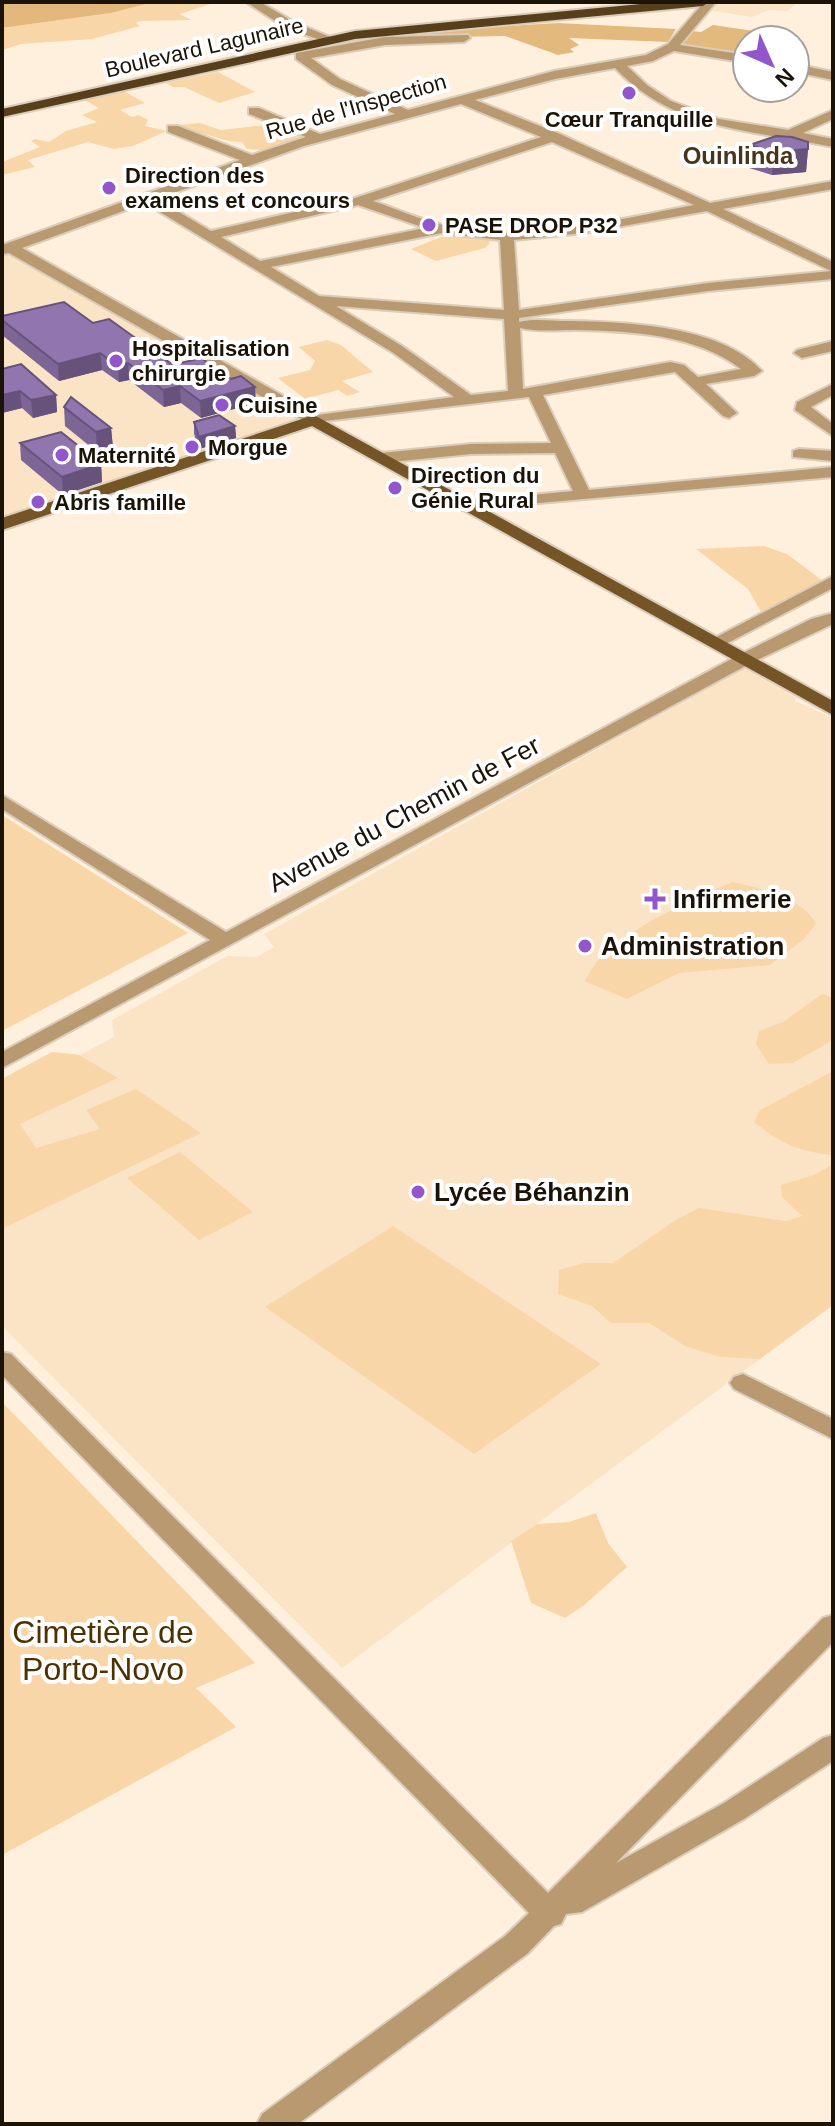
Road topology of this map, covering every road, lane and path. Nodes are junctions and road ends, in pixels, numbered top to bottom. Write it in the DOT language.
graph roads {
  1 [pos="252,2"];
  2 [pos="640,2"];
  3 [pos="703,2"];
  4 [pos="710,2"];
  5 [pos="325,36"];
  6 [pos="464,38"];
  7 [pos="677,41"];
  8 [pos="731,55"];
  9 [pos="620,66"];
  10 [pos="811,71"];
  11 [pos="833,76"];
  12 [pos="461,99"];
  13 [pos="2,105"];
  14 [pos="254,111"];
  15 [pos="2,113"];
  16 [pos="406,114"];
  17 [pos="833,114"];
  18 [pos="173,129"];
  19 [pos="792,133"];
  20 [pos="555,137"];
  21 [pos="319,138"];
  22 [pos="833,143"];
  23 [pos="249,159"];
  24 [pos="833,185"];
  25 [pos="144,197"];
  26 [pos="359,201"];
  27 [pos="708,207"];
  28 [pos="441,229"];
  29 [pos="209,236"];
  30 [pos="507,237"];
  31 [pos="6,249"];
  32 [pos="255,266"];
  33 [pos="833,267"];
  34 [pos="833,275"];
  35 [pos="317,300"];
  36 [pos="512,320"];
  37 [pos="833,346"];
  38 [pos="802,353"];
  39 [pos="695,382"];
  40 [pos="833,389"];
  41 [pos="534,392"];
  42 [pos="516,394"];
  43 [pos="469,401"];
  44 [pos="729,413"];
  45 [pos="314,420"];
  46 [pos="833,431"];
  47 [pos="561,448"];
  48 [pos="799,454"];
  49 [pos="833,456"];
  50 [pos="381,458"];
  51 [pos="833,472"];
  52 [pos="584,496"];
  53 [pos="467,506"];
  54 [pos="2,524"];
  55 [pos="833,581"];
  56 [pos="832,620"];
  57 [pos="714,643"];
  58 [pos="743,660"];
  59 [pos="833,709"];
  60 [pos="2,801"];
  61 [pos="225,940"];
  62 [pos="2,1061"];
  63 [pos="2,1360"];
  64 [pos="743,1383"];
  65 [pos="833,1430"];
  66 [pos="833,1625"];
  67 [pos="833,1746"];
  68 [pos="550,1915"];
  69 [pos="273,2124"];
  1 -- 5 [label="street"];
  2 -- 5 [label="highway, Boulevard Lagunaire"];
  3 -- 5 [label="highway, Boulevard Lagunaire"];
  4 -- 7 [label="street, Rue de l'Inspection"];
  5 -- 13 [label="highway, Boulevard Lagunaire"];
  5 -- 15 [label="highway, Boulevard Lagunaire"];
  6 -- 16 [label="street"];
  7 -- 8 [label="street"];
  7 -- 9 [label="street, Rue de l'Inspection"];
  9 -- 12 [label="street, Rue de l'Inspection"];
  9 -- 19 [label="street"];
  10 -- 11 [label="street"];
  12 -- 16 [label="street, Rue de l'Inspection"];
  12 -- 20 [label="street"];
  14 -- 21 [label="street"];
  16 -- 21 [label="street, Rue de l'Inspection"];
  17 -- 19 [label="street"];
  18 -- 23 [label="street"];
  19 -- 22 [label="street"];
  20 -- 26 [label="street"];
  20 -- 27 [label="street"];
  21 -- 23 [label="street, Rue de l'Inspection"];
  23 -- 25 [label="street, Rue de l'Inspection"];
  24 -- 27 [label="street"];
  25 -- 29 [label="street"];
  25 -- 31 [label="street, Rue de l'Inspection"];
  26 -- 28 [label="street"];
  26 -- 29 [label="street"];
  27 -- 30 [label="street"];
  27 -- 33 [label="street"];
  28 -- 30 [label="street"];
  28 -- 32 [label="street"];
  29 -- 32 [label="street"];
  30 -- 36 [label="street"];
  31 -- 45 [label="street"];
  32 -- 35 [label="street"];
  34 -- 36 [label="street"];
  35 -- 36 [label="street"];
  35 -- 43 [label="street"];
  36 -- 39 [label="street"];
  36 -- 42 [label="street"];
  37 -- 38 [label="street"];
  39 -- 41 [label="street"];
  39 -- 44 [label="street"];
  40 -- 46 [label="street"];
  41 -- 42 [label="street"];
  41 -- 47 [label="street"];
  42 -- 43 [label="street"];
  43 -- 45 [label="street"];
  45 -- 50 [label="main road"];
  45 -- 54 [label="main road"];
  47 -- 50 [label="street"];
  47 -- 52 [label="street"];
  48 -- 49 [label="street"];
  50 -- 53 [label="main road"];
  51 -- 52 [label="street"];
  52 -- 53 [label="street"];
  53 -- 57 [label="main road"];
  55 -- 57 [label="street"];
  56 -- 58 [label="street, Avenue du Chemin de Fer"];
  57 -- 58 [label="main road"];
  58 -- 59 [label="main road"];
  58 -- 61 [label="street, Avenue du Chemin de Fer"];
  60 -- 61 [label="street"];
  61 -- 62 [label="street, Avenue du Chemin de Fer"];
  63 -- 68 [label="street"];
  64 -- 65 [label="street"];
  66 -- 68 [label="street"];
  67 -- 68 [label="street"];
  68 -- 69 [label="street"];
}
